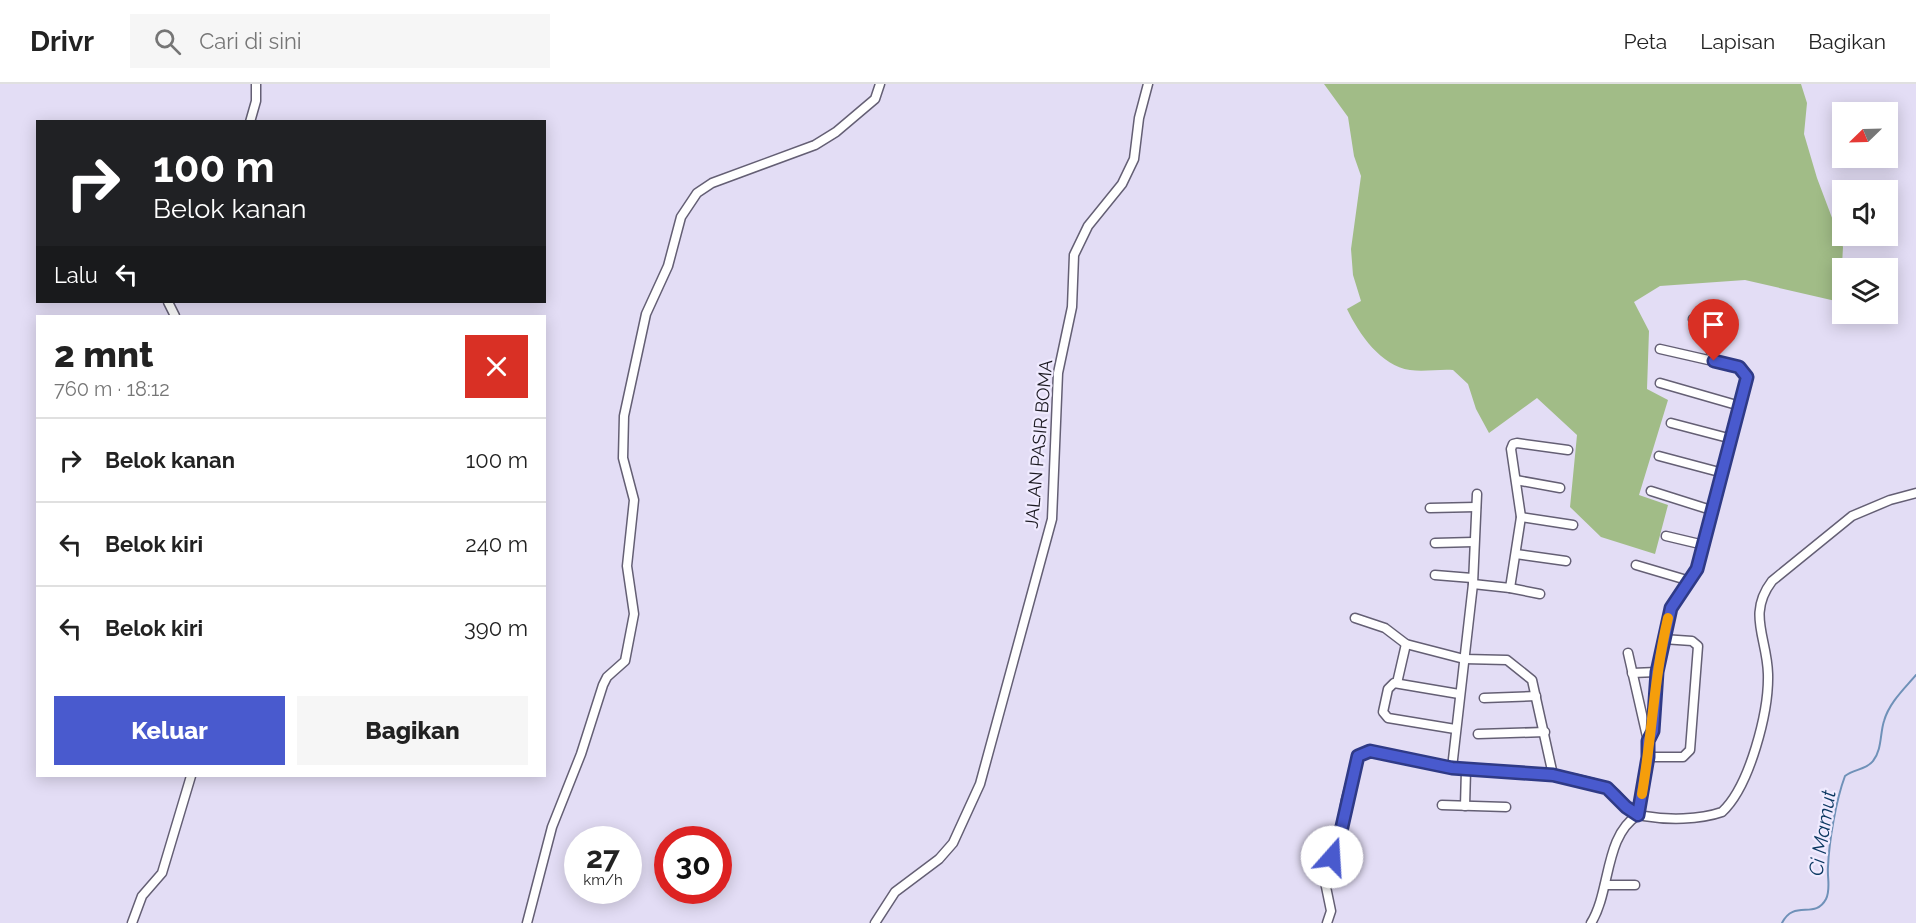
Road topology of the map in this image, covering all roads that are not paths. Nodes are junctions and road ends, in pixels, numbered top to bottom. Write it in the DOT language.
graph roads {
  1 [pos="256,84"];
  2 [pos="880,84"];
  3 [pos="1148,84"];
  4 [pos="251,120"];
  5 [pos="1693,319"];
  6 [pos="1660,349"];
  7 [pos="1714,361"];
  8 [pos="1660,382"];
  9 [pos="1740,406"];
  10 [pos="1671,423"];
  11 [pos="1732,439"];
  12 [pos="1568,450"];
  13 [pos="1659,456"];
  14 [pos="1723,473"];
  15 [pos="1516,480"];
  16 [pos="1560,488"];
  17 [pos="1651,491"];
  18 [pos="1916,493"];
  19 [pos="1477,495"];
  20 [pos="1476,507"];
  21 [pos="1430,508"];
  22 [pos="1711,510"];
  23 [pos="1521,518"];
  24 [pos="1573,525"];
  25 [pos="1666,536"];
  26 [pos="1473,542"];
  27 [pos="1435,543"];
  28 [pos="1704,545"];
  29 [pos="1516,554"];
  30 [pos="1566,561"];
  31 [pos="1636,565"];
  32 [pos="1435,575"];
  33 [pos="1473,581"];
  34 [pos="1690,581"];
  35 [pos="1510,588"];
  36 [pos="1540,594"];
  37 [pos="1354,618"];
  38 [pos="1663,639"];
  39 [pos="1406,644"];
  40 [pos="1628,653"];
  41 [pos="1464,660"];
  42 [pos="1657,672"];
  43 [pos="1632,673"];
  44 [pos="1397,683"];
  45 [pos="1459,694"];
  46 [pos="1536,696"];
  47 [pos="1484,698"];
  48 [pos="1455,729"];
  49 [pos="1545,732"];
  50 [pos="1478,734"];
  51 [pos="1648,741"];
  52 [pos="1648,757"];
  53 [pos="1452,768"];
  54 [pos="1466,770"];
  55 [pos="1553,775"];
  56 [pos="192,777"];
  57 [pos="1442,805"];
  58 [pos="1465,806"];
  59 [pos="1506,807"];
  60 [pos="1638,815"];
  61 [pos="1605,885"];
  62 [pos="1635,885"];
  63 [pos="132,923"];
  64 [pos="527,923"];
  65 [pos="875,923"];
  66 [pos="1328,923"];
  67 [pos="1591,923"];
  1 -- 4 [label="street"];
  2 -- 64 [label="street"];
  3 -- 65 [label="street, JALAN PASIR BOMA"];
  5 -- 7 [label="street"];
  6 -- 7 [label="street"];
  7 -- 9 [label="street"];
  8 -- 9 [label="street"];
  9 -- 11 [label="street"];
  10 -- 11 [label="street"];
  11 -- 14 [label="street"];
  12 -- 15 [label="street"];
  13 -- 14 [label="street"];
  14 -- 22 [label="street"];
  15 -- 16 [label="street"];
  15 -- 23 [label="street"];
  17 -- 22 [label="street"];
  18 -- 60 [label="street"];
  19 -- 20 [label="street"];
  20 -- 21 [label="street"];
  20 -- 26 [label="street"];
  22 -- 28 [label="street"];
  23 -- 24 [label="street"];
  23 -- 29 [label="street"];
  25 -- 28 [label="street"];
  26 -- 27 [label="street"];
  26 -- 33 [label="street"];
  28 -- 34 [label="street"];
  29 -- 30 [label="street"];
  29 -- 35 [label="street"];
  31 -- 34 [label="street"];
  32 -- 33 [label="street"];
  33 -- 35 [label="street"];
  33 -- 41 [label="street"];
  34 -- 38 [label="street"];
  35 -- 36 [label="street"];
  37 -- 39 [label="street"];
  38 -- 42 [label="street"];
  38 -- 52 [label="street"];
  39 -- 41 [label="street"];
  39 -- 44 [label="street"];
  40 -- 43 [label="street"];
  41 -- 45 [label="street"];
  41 -- 46 [label="street"];
  42 -- 43 [label="street"];
  42 -- 51 [label="street"];
  43 -- 51 [label="street"];
  44 -- 45 [label="street"];
  44 -- 48 [label="street"];
  45 -- 48 [label="street"];
  46 -- 47 [label="street"];
  46 -- 49 [label="street"];
  48 -- 53 [label="street"];
  49 -- 50 [label="street"];
  49 -- 55 [label="street"];
  51 -- 52 [label="street"];
  52 -- 60 [label="street"];
  53 -- 54 [label="street"];
  53 -- 66 [label="street"];
  54 -- 55 [label="street"];
  54 -- 58 [label="street"];
  55 -- 60 [label="street"];
  56 -- 63 [label="street"];
  57 -- 58 [label="street"];
  58 -- 59 [label="street"];
  60 -- 61 [label="street"];
  61 -- 62 [label="street"];
  61 -- 67 [label="street"];
}
